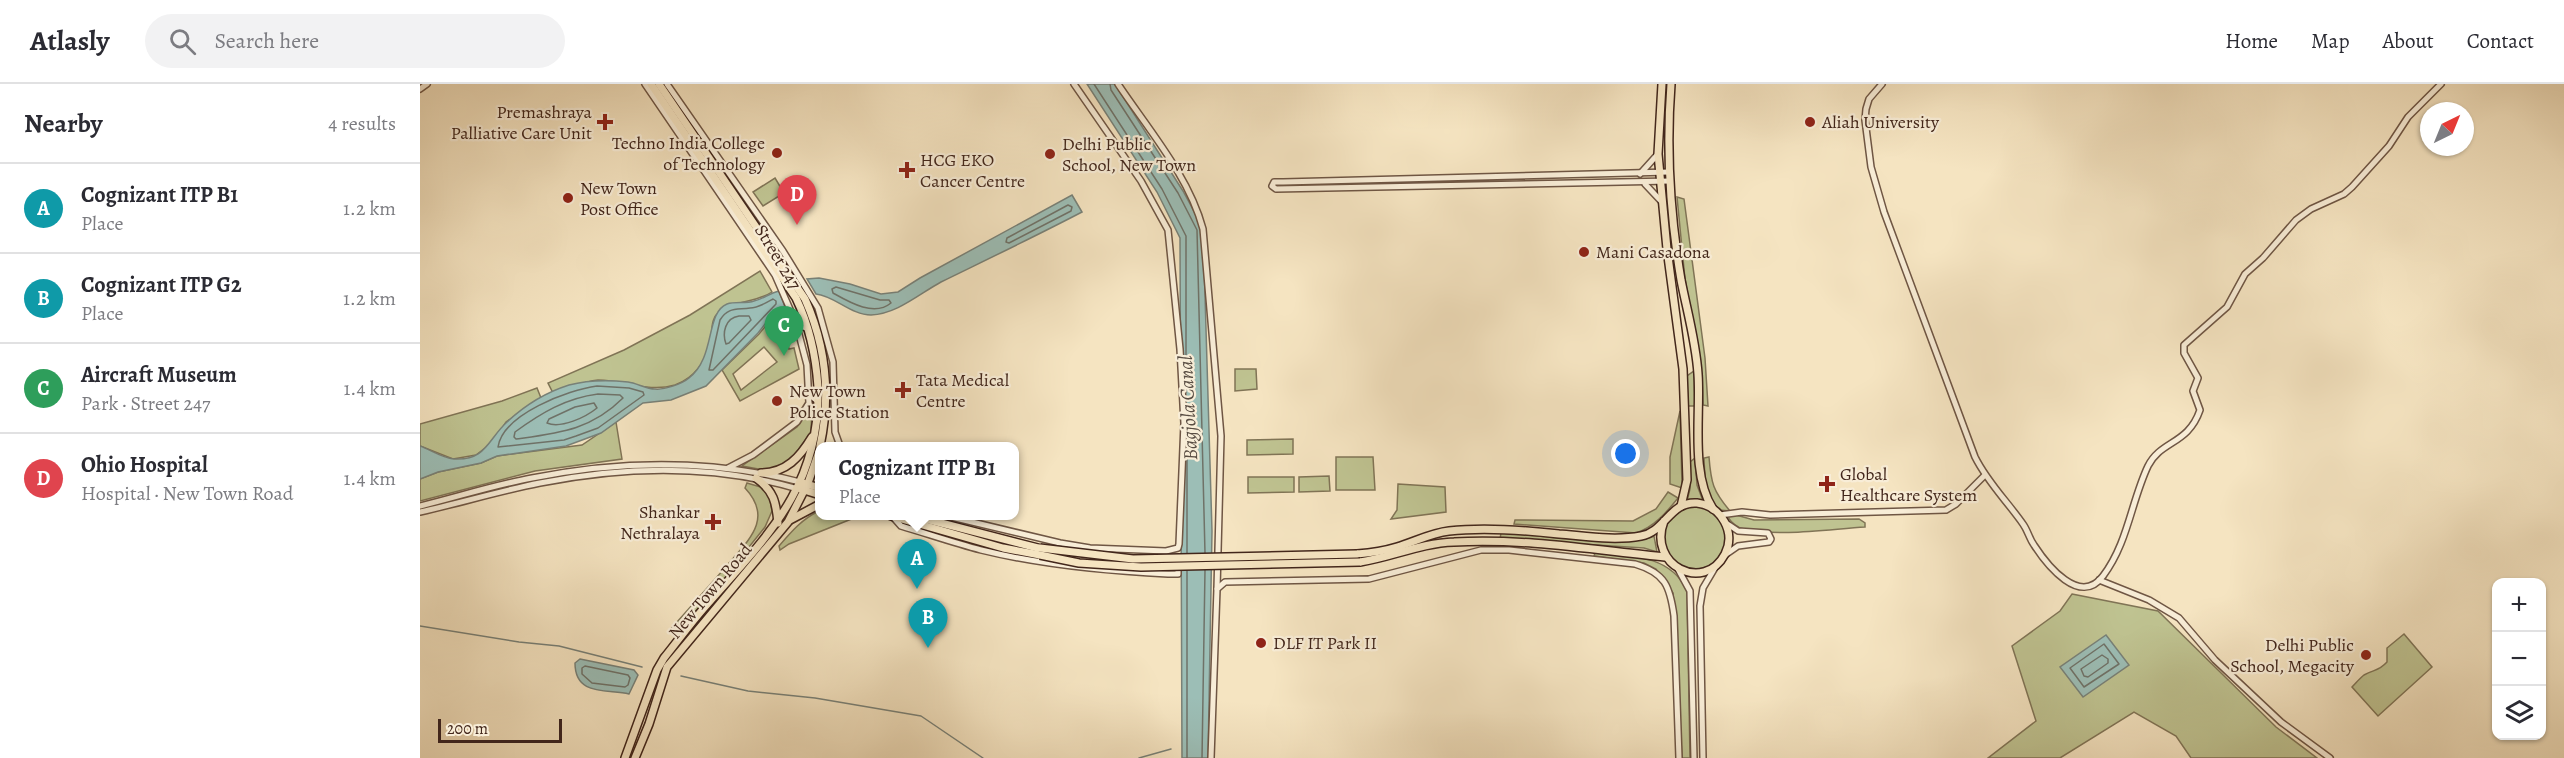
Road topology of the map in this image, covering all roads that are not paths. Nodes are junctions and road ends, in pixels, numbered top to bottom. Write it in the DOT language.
graph roads {
  1 [pos="427,84"];
  2 [pos="645,84"];
  3 [pos="651,84"];
  4 [pos="659,84"];
  5 [pos="667,84"];
  6 [pos="1074,84"];
  7 [pos="1118,84"];
  8 [pos="1662,84"];
  9 [pos="1671,84"];
  10 [pos="1882,84"];
  11 [pos="2441,84"];
  12 [pos="420,89"];
  13 [pos="1658,154"];
  14 [pos="1669,172"];
  15 [pos="1660,173"];
  16 [pos="1640,174"];
  17 [pos="1670,181"];
  18 [pos="1642,183"];
  19 [pos="1660,183"];
  20 [pos="1662,202"];
  21 [pos="796,323"];
  22 [pos="807,328"];
  23 [pos="810,394"];
  24 [pos="818,401"];
  25 [pos="815,433"];
  26 [pos="821,442"];
  27 [pos="838,442"];
  28 [pos="815,460"];
  29 [pos="633,467"];
  30 [pos="728,468"];
  31 [pos="759,476"];
  32 [pos="1986,479"];
  33 [pos="802,486"];
  34 [pos="815,488"];
  35 [pos="815,493"];
  36 [pos="420,506"];
  37 [pos="815,506"];
  38 [pos="1681,506"];
  39 [pos="1713,508"];
  40 [pos="420,512"];
  41 [pos="1720,515"];
  42 [pos="896,520"];
  43 [pos="906,520"];
  44 [pos="929,520"];
  45 [pos="962,520"];
  46 [pos="1664,521"];
  47 [pos="788,522"];
  48 [pos="1725,522"];
  49 [pos="778,523"];
  50 [pos="1178,548"];
  51 [pos="1592,549"];
  52 [pos="1039,550"];
  53 [pos="1724,556"];
  54 [pos="1665,557"];
  55 [pos="1590,558"];
  56 [pos="1717,564"];
  57 [pos="1678,569"];
  58 [pos="2099,580"];
  59 [pos="1217,589"];
  60 [pos="625,758"];
  61 [pos="635,758"];
  62 [pos="1211,758"];
  63 [pos="1679,758"];
  64 [pos="1694,758"];
  65 [pos="1703,758"];
  66 [pos="2330,758"];
  1 -- 12 [label="street"];
  2 -- 21 [label="street, Street 247"];
  3 -- 22 [label="main road"];
  4 -- 26 [label="main road, New Town Road"];
  5 -- 27 [label="street"];
  6 -- 50 [label="street"];
  7 -- 59 [label="street"];
  8 -- 13 [label="main road"];
  9 -- 14 [label="main road"];
  10 -- 32 [label="street"];
  11 -- 58 [label="street"];
  13 -- 15 [label="main road"];
  13 -- 16 [label="street"];
  14 -- 15 [label="street"];
  14 -- 17 [label="main road"];
  15 -- 16 [label="street"];
  15 -- 19 [label="main road"];
  16 -- 18 [label="street"];
  17 -- 19 [label="street"];
  17 -- 39 [label="main road"];
  18 -- 19 [label="street"];
  18 -- 20 [label="street"];
  19 -- 20 [label="main road"];
  20 -- 38 [label="main road"];
  21 -- 22 [label="main road"];
  21 -- 23 [label="street, Street 247"];
  22 -- 24 [label="main road"];
  23 -- 24 [label="main road"];
  23 -- 30 [label="street"];
  24 -- 25 [label="main road"];
  25 -- 31 [label="main road"];
  25 -- 33 [label="main road"];
  28 -- 33 [label="main road, New Town Road"];
  29 -- 30 [label="street"];
  29 -- 31 [label="street"];
  29 -- 36 [label="street"];
  29 -- 40 [label="street"];
  30 -- 31 [label="street"];
  31 -- 33 [label="street"];
  31 -- 49 [label="main road"];
  32 -- 41 [label="street"];
  32 -- 58 [label="street"];
  33 -- 34 [label="main road"];
  33 -- 35 [label="main road"];
  33 -- 47 [label="main road, New Town Road"];
  33 -- 49 [label="main road"];
  37 -- 47 [label="main road"];
  38 -- 39 [label="main road"];
  38 -- 46 [label="main road"];
  39 -- 41 [label="main road"];
  41 -- 48 [label="main road"];
  42 -- 50 [label="street"];
  43 -- 52 [label="main road"];
  44 -- 52 [label="main road"];
  45 -- 50 [label="street"];
  46 -- 52 [label="main road, bridge"];
  46 -- 54 [label="main road"];
  47 -- 61 [label="main road, New Town Road"];
  48 -- 53 [label="main road"];
  48 -- 53 [label="street"];
  49 -- 60 [label="main road"];
  51 -- 52 [label="main road, bridge"];
  51 -- 54 [label="main road"];
  51 -- 55 [label="street"];
  53 -- 56 [label="main road"];
  54 -- 57 [label="main road"];
  55 -- 59 [label="street"];
  55 -- 63 [label="street"];
  56 -- 57 [label="main road"];
  56 -- 65 [label="street"];
  57 -- 64 [label="street"];
  58 -- 66 [label="street"];
  59 -- 62 [label="street"];
}
